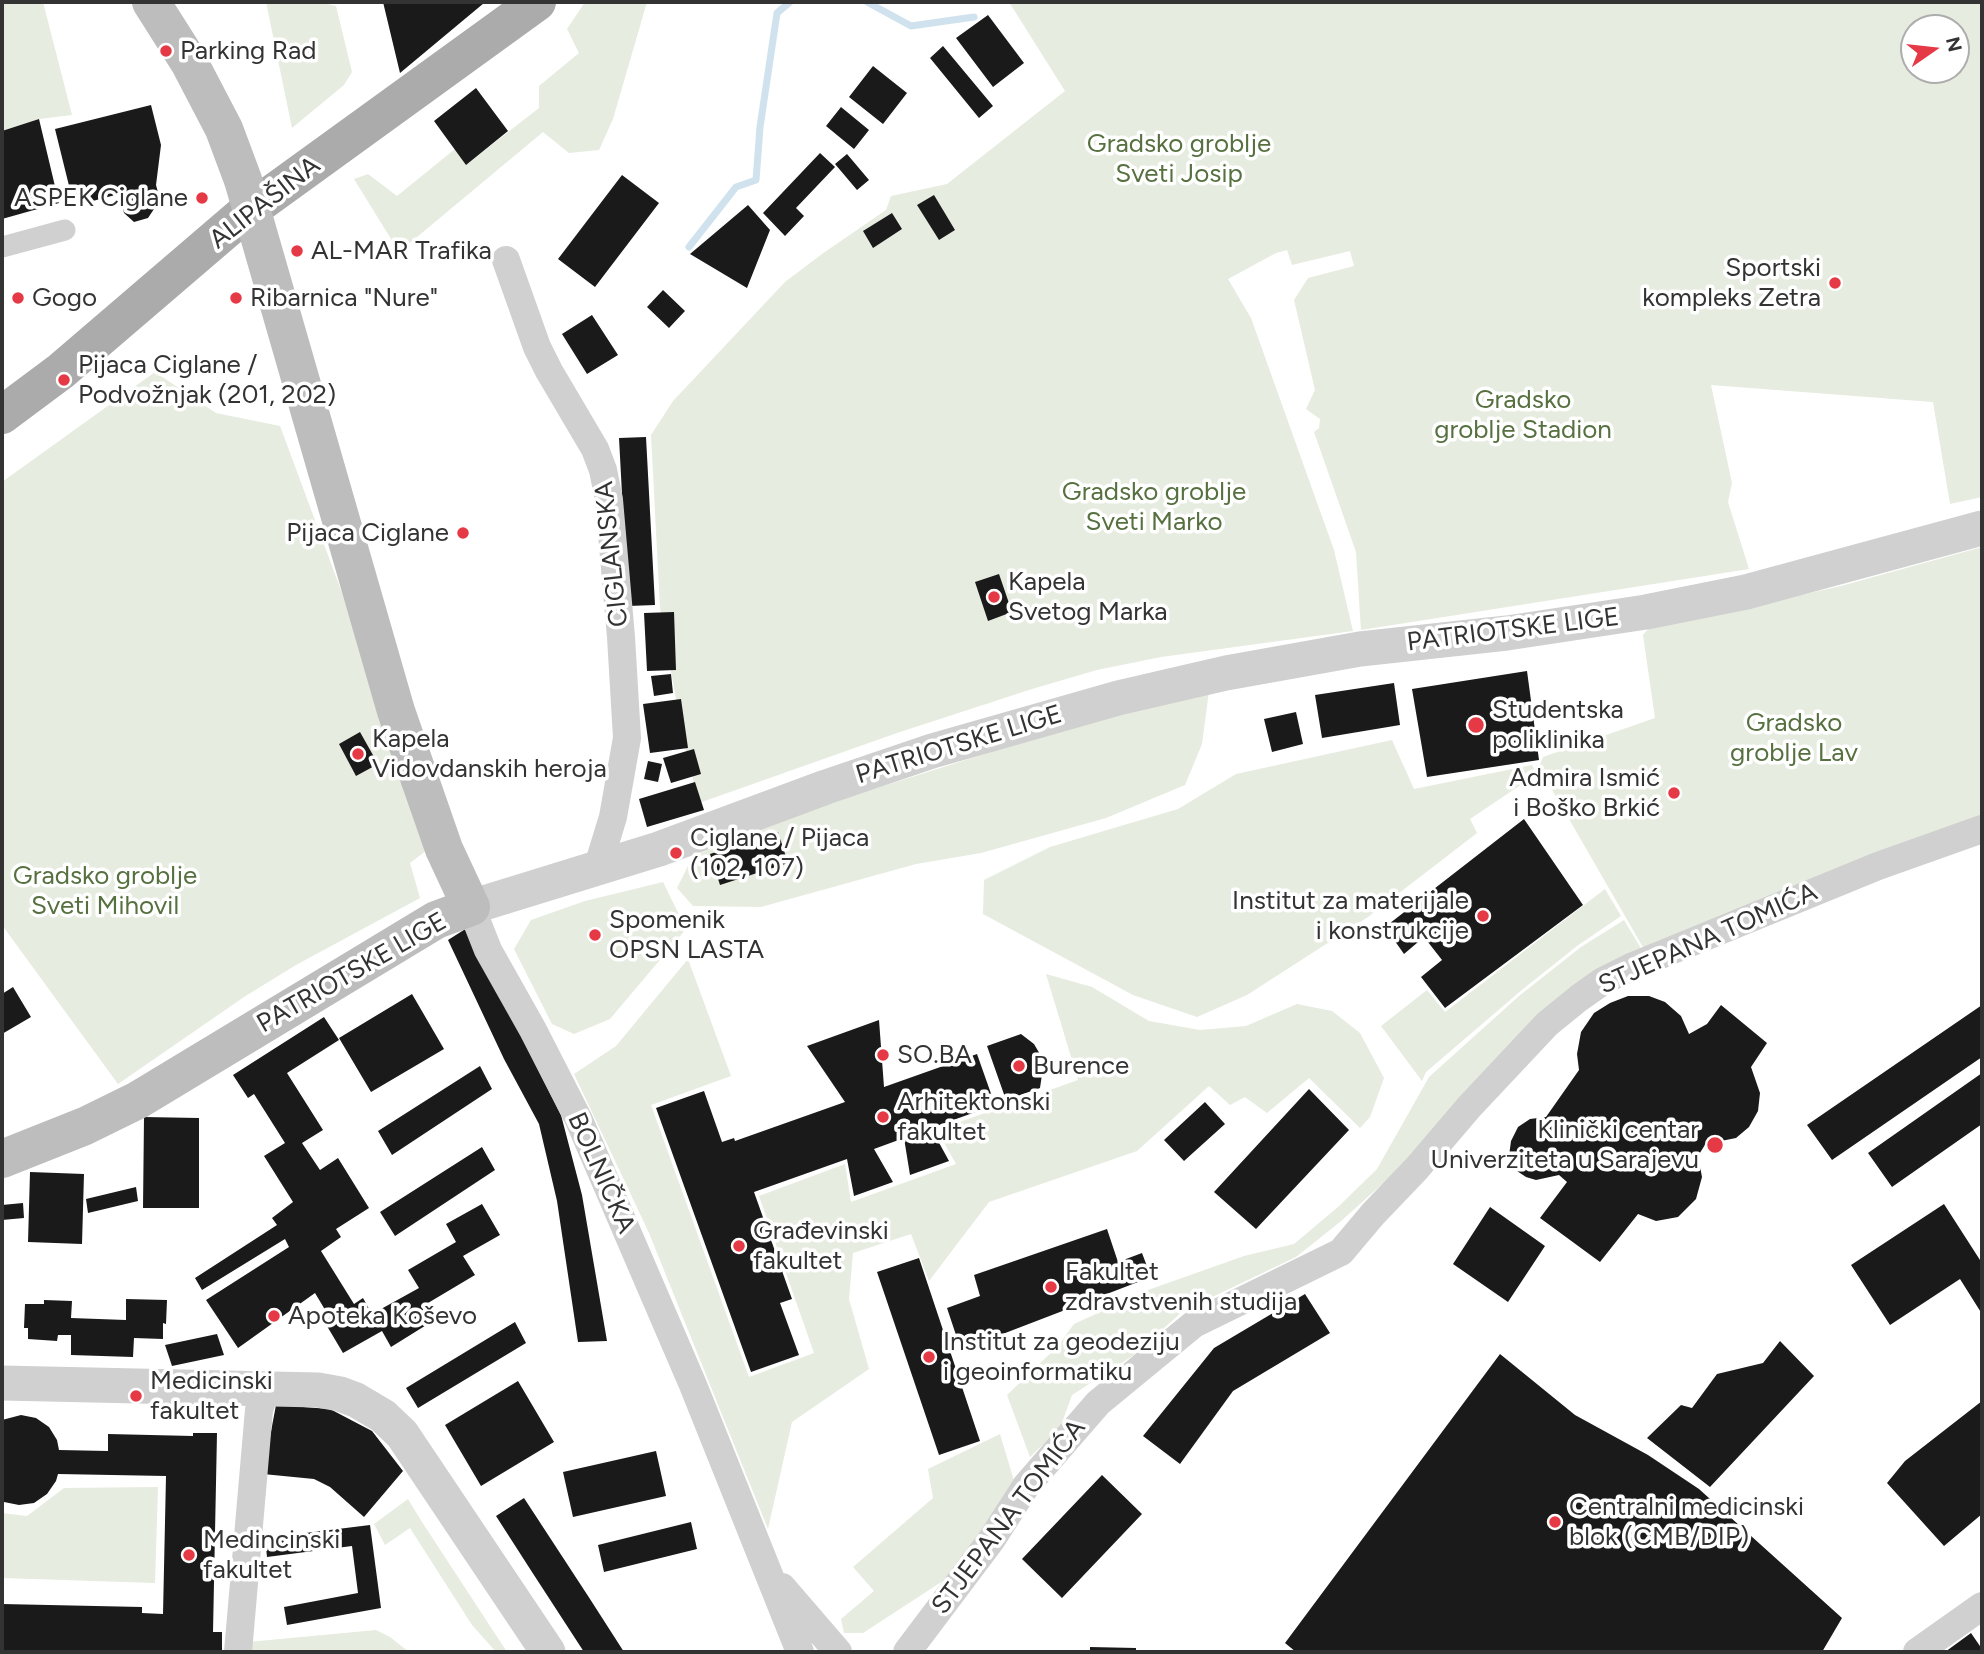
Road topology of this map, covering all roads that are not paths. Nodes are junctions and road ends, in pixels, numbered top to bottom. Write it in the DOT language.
graph roads {
  1 [pos="151,2"];
  2 [pos="537,2"];
  3 [pos="65,230"];
  4 [pos="2,247"];
  5 [pos="506,260"];
  6 [pos="2,415"];
  7 [pos="1982,528"];
  8 [pos="1982,829"];
  9 [pos="598,866"];
  10 [pos="471,907"];
  11 [pos="2,1159"];
  12 [pos="2,1384"];
  13 [pos="266,1389"];
  14 [pos="769,1572"];
  15 [pos="1982,1606"];
  16 [pos="238,1652"];
  17 [pos="548,1652"];
  18 [pos="800,1652"];
  19 [pos="838,1652"];
  20 [pos="907,1652"];
  21 [pos="1917,1652"];
  1 -- 10 [label="main road, BOLNIČKA, bridge"];
  2 -- 6 [label="main road, ALIPAŠINA"];
  3 -- 4 [label="street"];
  5 -- 9 [label="street, CIGLANSKA"];
  7 -- 9 [label="street, PATRIOTSKE LIGE"];
  8 -- 20 [label="street, STJEPANA TOMIĆA"];
  9 -- 10 [label="street, PATRIOTSKE LIGE"];
  10 -- 11 [label="main road, PATRIOTSKE LIGE"];
  10 -- 14 [label="street, BOLNIČKA"];
  12 -- 13 [label="street"];
  13 -- 16 [label="street"];
  13 -- 17 [label="street"];
  14 -- 18 [label="street, BOLNIČKA"];
  14 -- 19 [label="street, BOLNIČKA"];
  15 -- 21 [label="street"];
}
